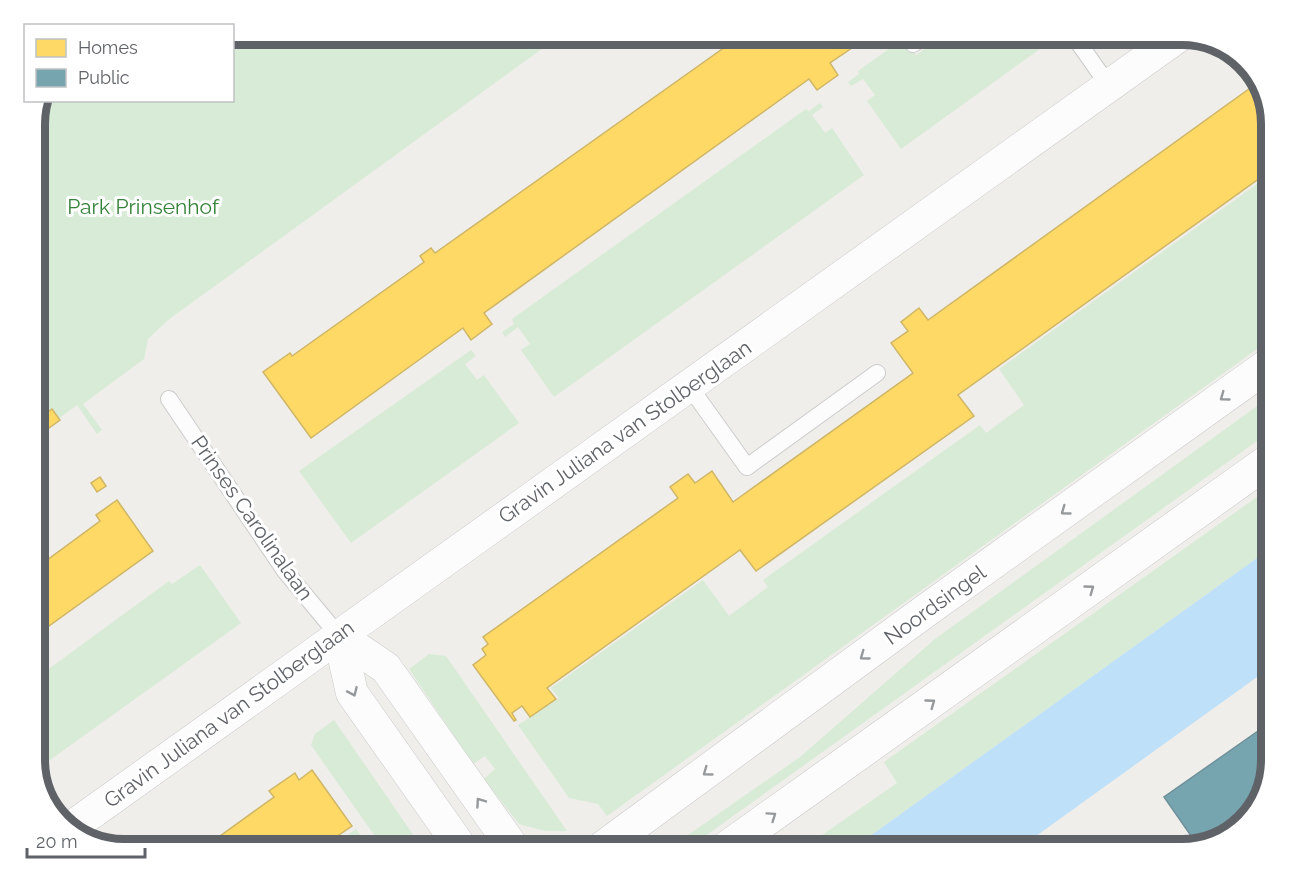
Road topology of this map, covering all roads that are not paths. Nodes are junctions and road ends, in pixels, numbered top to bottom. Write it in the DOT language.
graph roads {
  1 [pos="1081,45"];
  2 [pos="1165,45"];
  3 [pos="1109,86"];
  4 [pos="1261,371"];
  5 [pos="877,373"];
  6 [pos="689,386"];
  7 [pos="169,399"];
  8 [pos="1261,467"];
  9 [pos="339,636"];
  10 [pos="77,823"];
  11 [pos="455,839"];
  12 [pos="507,839"];
  13 [pos="615,839"];
  14 [pos="739,839"];
  1 -- 3 [label="lane"];
  2 -- 3 [label="street, Gravin Juliana van Stolberglaan"];
  3 -- 6 [label="street, Gravin Juliana van Stolberglaan"];
  4 -- 13 [label="main road, Noordsingel, one-way"];
  5 -- 6 [label="lane"];
  6 -- 9 [label="street, Gravin Juliana van Stolberglaan"];
  7 -- 9 [label="lane, Prinses Carolinalaan"];
  14 -- 8 [label="main road, one-way"];
  9 -- 10 [label="street, Gravin Juliana van Stolberglaan"];
  9 -- 11 [label="street, Prinses Carolinalaan, one-way"];
  12 -- 9 [label="street, Prinses Carolinalaan, one-way"];
}
